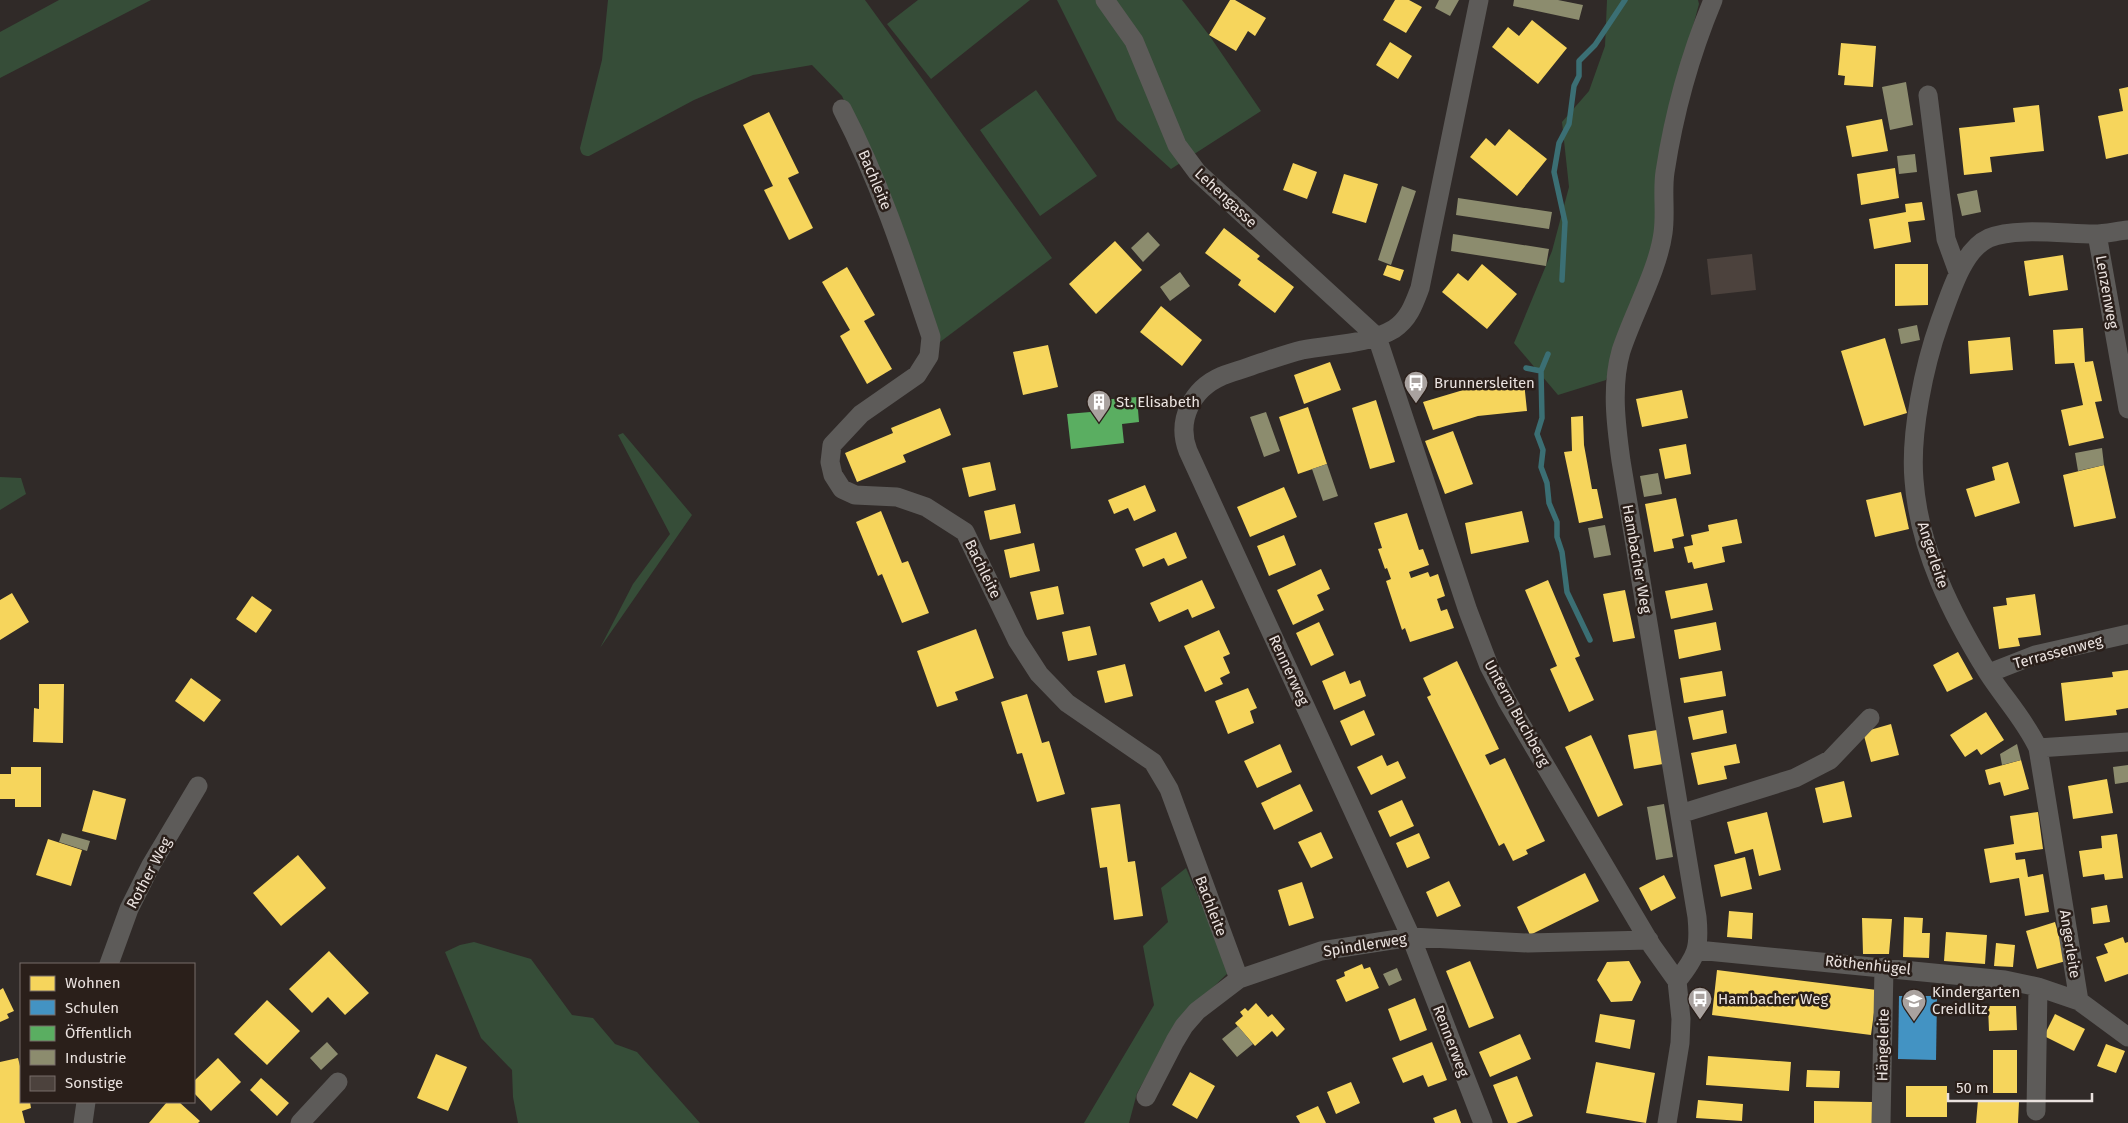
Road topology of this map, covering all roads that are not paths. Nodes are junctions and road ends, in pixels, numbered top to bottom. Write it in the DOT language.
graph roads {
  1 [pos="1105,0"];
  2 [pos="1478,0"];
  3 [pos="1714,0"];
  4 [pos="1928,95"];
  5 [pos="842,109"];
  6 [pos="2128,230"];
  7 [pos="2097,234"];
  8 [pos="1958,272"];
  9 [pos="1377,337"];
  10 [pos="2128,408"];
  11 [pos="2128,634"];
  12 [pos="1989,673"];
  13 [pos="1870,718"];
  14 [pos="2128,742"];
  15 [pos="2038,748"];
  16 [pos="198,786"];
  17 [pos="1680,814"];
  18 [pos="1411,937"];
  19 [pos="1649,940"];
  20 [pos="1697,950"];
  21 [pos="109,963"];
  22 [pos="1884,966"];
  23 [pos="1239,979"];
  24 [pos="1677,980"];
  25 [pos="2038,987"];
  26 [pos="2079,1001"];
  27 [pos="2128,1037"];
  28 [pos="338,1082"];
  29 [pos="1146,1097"];
  30 [pos="86,1103"];
  31 [pos="2036,1110"];
  32 [pos="83,1123"];
  33 [pos="300,1123"];
  34 [pos="1483,1123"];
  35 [pos="1668,1123"];
  36 [pos="1881,1123"];
  1 -- 9 [label="street, Lehengasse"];
  2 -- 9 [label="street"];
  3 -- 17 [label="street, Hambacher Weg"];
  4 -- 8 [label="street"];
  5 -- 23 [label="street, Bachleite"];
  6 -- 7 [label="street, Angerleite"];
  7 -- 8 [label="street, Angerleite"];
  7 -- 10 [label="street, Lenzenweg"];
  8 -- 12 [label="street, Angerleite"];
  9 -- 18 [label="street, Rennerweg"];
  9 -- 19 [label="street, Unterm Buchberg"];
  11 -- 12 [label="street, Terrassenweg"];
  12 -- 15 [label="street, Angerleite"];
  13 -- 17 [label="street"];
  14 -- 15 [label="street"];
  15 -- 26 [label="street, Angerleite"];
  16 -- 21 [label="street, Rother Weg"];
  17 -- 20 [label="street, Hambacher Weg"];
  18 -- 19 [label="street, Spindlerweg"];
  18 -- 23 [label="street, Spindlerweg"];
  18 -- 34 [label="street, Rennerweg"];
  19 -- 24 [label="street, Unterm Buchberg"];
  20 -- 22 [label="street, Röthenhügel"];
  20 -- 24 [label="street, Hambacher Weg"];
  22 -- 25 [label="street, Röthenhügel"];
  22 -- 36 [label="street, Hängeleite"];
  23 -- 29 [label="street, Spindlerweg"];
  24 -- 35 [label="street"];
  25 -- 26 [label="street, Röthenhügel"];
  25 -- 31 [label="street"];
  26 -- 27 [label="street, Röthenhügel"];
  28 -- 33 [label="street"];
  30 -- 32 [label="street"];
}
